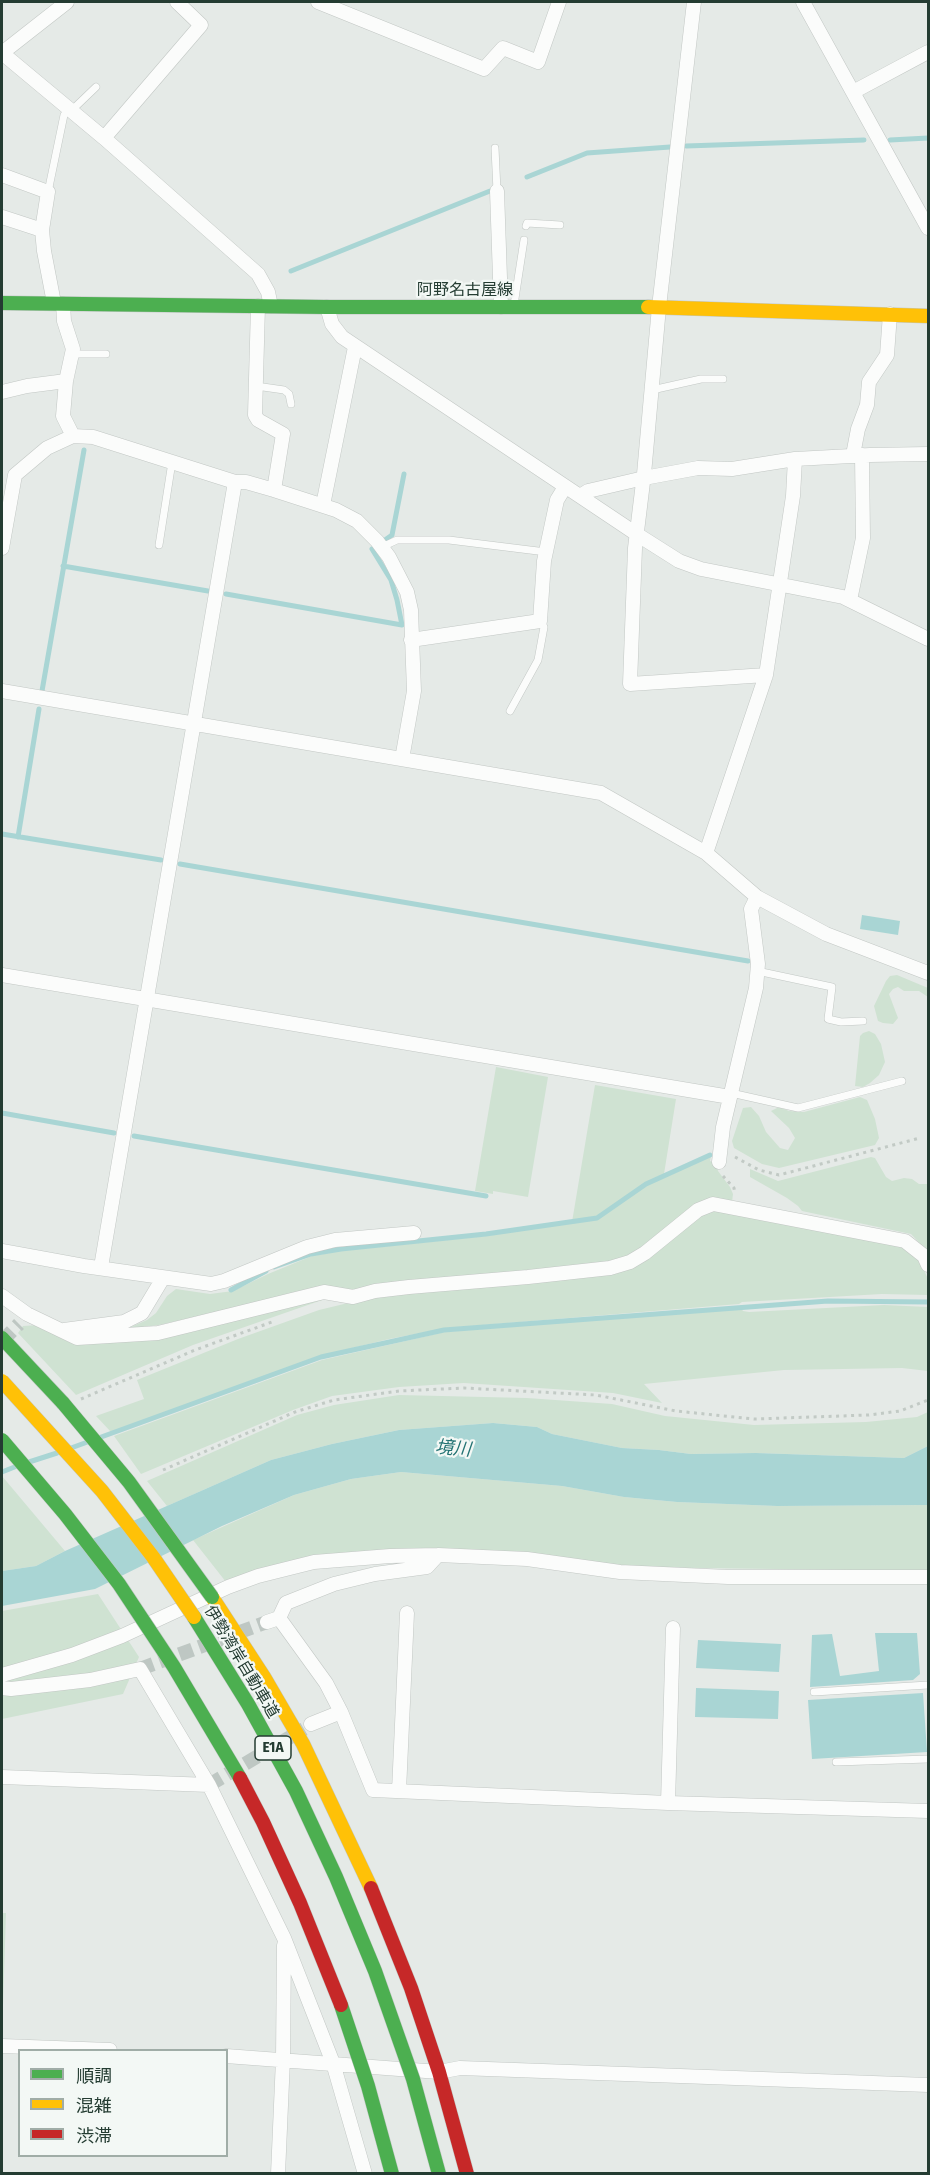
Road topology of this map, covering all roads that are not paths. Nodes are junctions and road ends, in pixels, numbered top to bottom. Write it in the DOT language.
graph roads {
  1 [pos="67,2"];
  2 [pos="177,2"];
  3 [pos="318,2"];
  4 [pos="694,2"];
  5 [pos="803,2"];
  6 [pos="555,3"];
  7 [pos="928,52"];
  8 [pos="2,53"];
  9 [pos="96,87"];
  10 [pos="853,92"];
  11 [pos="70,110"];
  12 [pos="104,138"];
  13 [pos="495,148"];
  14 [pos="2,175"];
  15 [pos="497,191"];
  16 [pos="48,192"];
  17 [pos="2,217"];
  18 [pos="560,225"];
  19 [pos="526,226"];
  20 [pos="928,228"];
  21 [pos="42,230"];
  22 [pos="524,240"];
  23 [pos="2,303"];
  24 [pos="58,303"];
  25 [pos="265,306"];
  26 [pos="327,307"];
  27 [pos="507,307"];
  28 [pos="659,308"];
  29 [pos="890,314"];
  30 [pos="928,316"];
  31 [pos="355,347"];
  32 [pos="72,354"];
  33 [pos="106,354"];
  34 [pos="723,379"];
  35 [pos="66,381"];
  36 [pos="256,386"];
  37 [pos="652,390"];
  38 [pos="2,392"];
  39 [pos="291,404"];
  40 [pos="72,436"];
  41 [pos="928,454"];
  42 [pos="857,455"];
  43 [pos="795,459"];
  44 [pos="172,462"];
  45 [pos="644,478"];
  46 [pos="235,482"];
  47 [pos="565,486"];
  48 [pos="274,490"];
  49 [pos="580,496"];
  50 [pos="323,505"];
  51 [pos="638,535"];
  52 [pos="159,545"];
  53 [pos="382,547"];
  54 [pos="2,549"];
  55 [pos="546,552"];
  56 [pos="781,585"];
  57 [pos="850,600"];
  58 [pos="540,621"];
  59 [pos="928,639"];
  60 [pos="411,640"];
  61 [pos="766,675"];
  62 [pos="2,691"];
  63 [pos="510,711"];
  64 [pos="193,725"];
  65 [pos="402,759"];
  66 [pos="706,853"];
  67 [pos="756,897"];
  68 [pos="757,971"];
  69 [pos="928,973"];
  70 [pos="2,975"];
  71 [pos="146,1000"];
  72 [pos="863,1021"];
  73 [pos="902,1081"];
  74 [pos="730,1095"];
  75 [pos="720,1156"];
  76 [pos="414,1233"];
  77 [pos="2,1251"];
  78 [pos="928,1264"];
  79 [pos="100,1267"];
  80 [pos="163,1278"];
  81 [pos="2,1296"];
  82 [pos="64,1330"];
  83 [pos="2,1338"];
  84 [pos="2,1381"];
  85 [pos="2,1440"];
  86 [pos="438,1555"];
  87 [pos="928,1577"];
  88 [pos="407,1613"];
  89 [pos="673,1629"];
  90 [pos="2,1675"];
  91 [pos="928,1685"];
  92 [pos="2,1688"];
  93 [pos="814,1692"];
  94 [pos="341,1712"];
  95 [pos="311,1724"];
  96 [pos="928,1759"];
  97 [pos="836,1762"];
  98 [pos="2,1777"];
  99 [pos="209,1785"];
  100 [pos="399,1791"];
  101 [pos="668,1803"];
  102 [pos="928,1811"];
  103 [pos="284,1938"];
  104 [pos="2,2046"];
  105 [pos="83,2049"];
  106 [pos="228,2056"];
  107 [pos="283,2059"];
  108 [pos="333,2063"];
  109 [pos="439,2072"];
  110 [pos="928,2085"];
  111 [pos="278,2174"];
  112 [pos="365,2174"];
  113 [pos="392,2174"];
  114 [pos="439,2174"];
  115 [pos="466,2174"];
  1 -- 8 [label="street"];
  2 -- 12 [label="street"];
  3 -- 6 [label="street"];
  4 -- 28 [label="street"];
  5 -- 10 [label="street"];
  7 -- 10 [label="street"];
  8 -- 11 [label="street"];
  9 -- 11 [label="lane"];
  10 -- 20 [label="street"];
  11 -- 12 [label="street"];
  11 -- 16 [label="lane"];
  12 -- 25 [label="street"];
  13 -- 15 [label="lane"];
  14 -- 16 [label="street"];
  15 -- 27 [label="street"];
  16 -- 21 [label="street"];
  17 -- 21 [label="street"];
  18 -- 19 [label="lane"];
  21 -- 24 [label="street"];
  22 -- 27 [label="lane"];
  23 -- 24 [label="main road, 阿野名古屋線"];
  24 -- 25 [label="main road, 阿野名古屋線"];
  24 -- 32 [label="street"];
  25 -- 26 [label="main road, 阿野名古屋線"];
  25 -- 36 [label="street"];
  26 -- 27 [label="main road, 阿野名古屋線"];
  26 -- 31 [label="street"];
  27 -- 28 [label="main road, 阿野名古屋線"];
  28 -- 29 [label="main road, 阿野名古屋線"];
  28 -- 37 [label="street"];
  29 -- 30 [label="main road, 阿野名古屋線"];
  29 -- 42 [label="street"];
  31 -- 47 [label="street"];
  31 -- 50 [label="street"];
  32 -- 33 [label="lane"];
  32 -- 35 [label="street"];
  34 -- 37 [label="lane"];
  35 -- 38 [label="street"];
  35 -- 40 [label="street"];
  36 -- 39 [label="lane"];
  36 -- 48 [label="street"];
  37 -- 45 [label="street"];
  40 -- 44 [label="street"];
  40 -- 54 [label="street"];
  41 -- 42 [label="street"];
  42 -- 43 [label="street"];
  42 -- 57 [label="street"];
  43 -- 45 [label="street"];
  43 -- 56 [label="street"];
  44 -- 46 [label="street"];
  44 -- 52 [label="lane"];
  45 -- 49 [label="street"];
  45 -- 51 [label="street"];
  46 -- 48 [label="street"];
  46 -- 64 [label="street"];
  47 -- 49 [label="street"];
  47 -- 55 [label="street"];
  48 -- 50 [label="street"];
  49 -- 51 [label="street"];
  50 -- 53 [label="street"];
  51 -- 56 [label="street"];
  51 -- 61 [label="street"];
  53 -- 55 [label="lane"];
  53 -- 60 [label="street"];
  55 -- 58 [label="street"];
  56 -- 57 [label="street"];
  56 -- 61 [label="street"];
  57 -- 59 [label="street"];
  58 -- 60 [label="street"];
  58 -- 63 [label="lane"];
  60 -- 65 [label="street"];
  61 -- 66 [label="street"];
  62 -- 64 [label="street"];
  64 -- 65 [label="street"];
  64 -- 71 [label="street"];
  65 -- 66 [label="street"];
  66 -- 67 [label="street"];
  67 -- 68 [label="street"];
  67 -- 69 [label="street"];
  68 -- 72 [label="lane"];
  68 -- 74 [label="street"];
  70 -- 71 [label="street"];
  71 -- 74 [label="street"];
  71 -- 79 [label="street"];
  73 -- 74 [label="lane"];
  74 -- 75 [label="street"];
  76 -- 80 [label="street"];
  77 -- 79 [label="street"];
  78 -- 82 [label="street"];
  79 -- 80 [label="street"];
  80 -- 82 [label="street"];
  81 -- 82 [label="street"];
  83 -- 109 [label="main road, bridge"];
  84 -- 114 [label="main road, 伊勢湾岸自動車道 / E1A, bridge"];
  85 -- 113 [label="main road, E1A, bridge"];
  86 -- 87 [label="street"];
  86 -- 90 [label="street"];
  86 -- 94 [label="street"];
  88 -- 100 [label="street"];
  89 -- 101 [label="street"];
  91 -- 93 [label="lane"];
  92 -- 99 [label="street"];
  94 -- 95 [label="street"];
  94 -- 100 [label="street"];
  96 -- 97 [label="lane"];
  98 -- 99 [label="street"];
  99 -- 103 [label="street"];
  100 -- 101 [label="street"];
  101 -- 102 [label="street"];
  103 -- 107 [label="street"];
  103 -- 108 [label="street"];
  104 -- 105 [label="street"];
  106 -- 107 [label="street"];
  107 -- 108 [label="street"];
  107 -- 111 [label="street"];
  108 -- 109 [label="street"];
  108 -- 112 [label="street"];
  109 -- 110 [label="street"];
  109 -- 115 [label="main road"];
}
